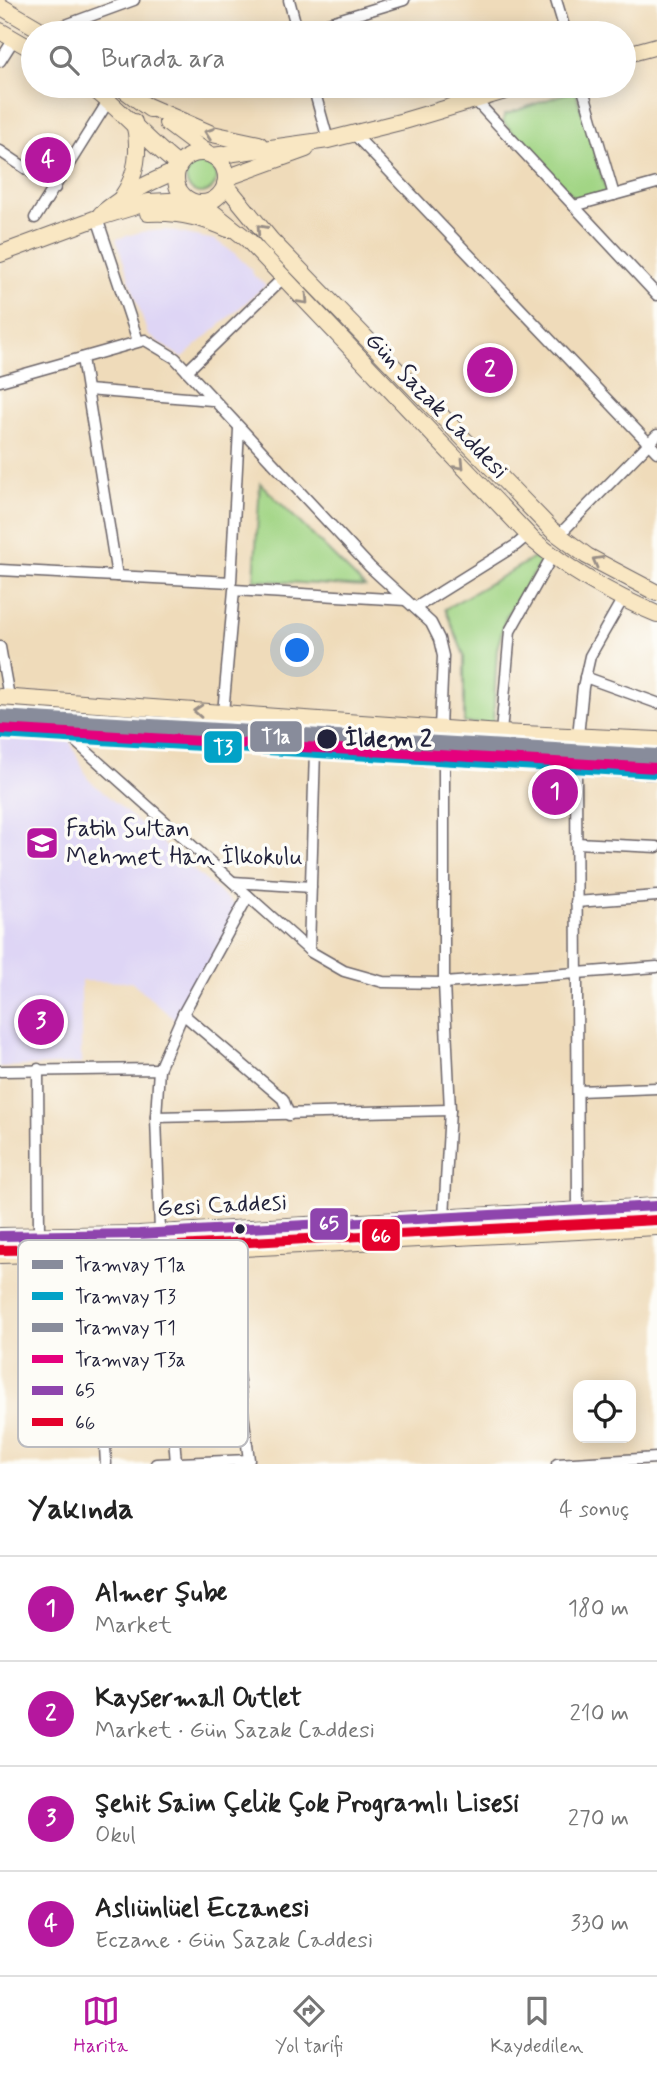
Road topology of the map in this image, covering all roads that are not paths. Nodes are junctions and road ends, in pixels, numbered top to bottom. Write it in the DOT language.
graph roads {
  1 [pos="134,0"];
  2 [pos="289,0"];
  3 [pos="404,0"];
  4 [pos="556,0"];
  5 [pos="0,6"];
  6 [pos="25,21"];
  7 [pos="77,21"];
  8 [pos="295,21"];
  9 [pos="337,21"];
  10 [pos="562,21"];
  11 [pos="7,35"];
  12 [pos="657,46"];
  13 [pos="636,52"];
  14 [pos="0,61"];
  15 [pos="106,98"];
  16 [pos="135,98"];
  17 [pos="316,98"];
  18 [pos="482,98"];
  19 [pos="586,98"];
  20 [pos="109,100"];
  21 [pos="475,100"];
  22 [pos="143,104"];
  23 [pos="134,122"];
  24 [pos="354,134"];
  25 [pos="328,140"];
  26 [pos="300,144"];
  27 [pos="0,152"];
  28 [pos="210,154"];
  29 [pos="177,168"];
  30 [pos="226,181"];
  31 [pos="657,183"];
  32 [pos="54,188"];
  33 [pos="614,195"];
  34 [pos="122,197"];
  35 [pos="194,202"];
  36 [pos="574,206"];
  37 [pos="35,218"];
  38 [pos="97,218"];
  39 [pos="248,240"];
  40 [pos="0,254"];
  41 [pos="284,278"];
  42 [pos="657,295"];
  43 [pos="138,341"];
  44 [pos="82,358"];
  45 [pos="187,371"];
  46 [pos="0,381"];
  47 [pos="87,390"];
  48 [pos="212,400"];
  49 [pos="239,429"];
  50 [pos="652,438"];
  51 [pos="657,452"];
  52 [pos="559,534"];
  53 [pos="528,535"];
  54 [pos="552,556"];
  55 [pos="0,570"];
  56 [pos="117,576"];
  57 [pos="233,586"];
  58 [pos="657,593"];
  59 [pos="406,600"];
  60 [pos="622,600"];
  61 [pos="415,608"];
  62 [pos="657,614"];
  63 [pos="0,647"];
  64 [pos="585,677"];
  65 [pos="4,697"];
  66 [pos="657,703"];
  67 [pos="223,713"];
  68 [pos="440,728"];
  69 [pos="0,729"];
  70 [pos="66,733"];
  71 [pos="501,733"];
  72 [pos="578,736"];
  73 [pos="657,740"];
  74 [pos="315,750"];
  75 [pos="444,759"];
  76 [pos="576,768"];
  77 [pos="657,772"];
  78 [pos="576,842"];
  79 [pos="657,847"];
  80 [pos="233,882"];
  81 [pos="311,887"];
  82 [pos="657,895"];
  83 [pos="248,896"];
  84 [pos="576,902"];
  85 [pos="309,950"];
  86 [pos="657,967"];
  87 [pos="577,972"];
  88 [pos="444,983"];
  89 [pos="183,1014"];
  90 [pos="38,1069"];
  91 [pos="159,1069"];
  92 [pos="0,1071"];
  93 [pos="657,1087"];
  94 [pos="578,1091"];
  95 [pos="450,1110"];
  96 [pos="289,1115"];
  97 [pos="156,1117"];
  98 [pos="657,1206"];
  99 [pos="578,1210"];
  100 [pos="444,1217"];
  101 [pos="657,1227"];
  102 [pos="160,1232"];
  103 [pos="39,1235"];
  104 [pos="0,1236"];
  105 [pos="248,1248"];
  106 [pos="18,1254"];
  107 [pos="0,1255"];
  108 [pos="246,1447"];
  109 [pos="657,1458"];
  110 [pos="176,1463"];
  111 [pos="156,1464"];
  112 [pos="557,1464"];
  1 -- 7 [label="street"];
  2 -- 8 [label="street"];
  3 -- 9 [label="street"];
  4 -- 10 [label="street"];
  5 -- 6 [label="street"];
  11 -- 14 [label="street"];
  12 -- 13 [label="street"];
  15 -- 20 [label="street"];
  16 -- 22 [label="street"];
  17 -- 25 [label="street"];
  18 -- 21 [label="street"];
  19 -- 33 [label="street"];
  20 -- 23 [label="street"];
  20 -- 32 [label="street"];
  21 -- 24 [label="street"];
  21 -- 36 [label="street"];
  26 -- 22 [label="street, one-way"];
  22 -- 28 [label="street"];
  23 -- 29 [label="street"];
  23 -- 34 [label="street"];
  24 -- 25 [label="street"];
  24 -- 50 [label="street"];
  25 -- 26 [label="street"];
  25 -- 30 [label="street"];
  26 -- 28 [label="street"];
  27 -- 32 [label="street"];
  28 -- 29 [label="street"];
  28 -- 30 [label="street"];
  29 -- 34 [label="street"];
  29 -- 35 [label="street"];
  30 -- 35 [label="street"];
  52 -- 30 [label="street, Gün Sazak Caddesi, one-way"];
  31 -- 33 [label="street"];
  32 -- 37 [label="street"];
  33 -- 36 [label="street"];
  34 -- 38 [label="street"];
  35 -- 38 [label="street"];
  35 -- 39 [label="street, Gün Sazak Caddesi"];
  36 -- 42 [label="street"];
  38 -- 39 [label="street"];
  38 -- 40 [label="street"];
  38 -- 43 [label="street"];
  39 -- 41 [label="street, Gün Sazak Caddesi"];
  41 -- 45 [label="street"];
  41 -- 53 [label="street, Gün Sazak Caddesi, one-way"];
  43 -- 44 [label="street"];
  43 -- 45 [label="street"];
  44 -- 46 [label="street"];
  44 -- 47 [label="street"];
  45 -- 48 [label="street"];
  47 -- 48 [label="street"];
  47 -- 56 [label="street"];
  48 -- 49 [label="street"];
  49 -- 57 [label="street"];
  49 -- 59 [label="street"];
  50 -- 51 [label="street"];
  50 -- 52 [label="street"];
  58 -- 52 [label="street, Gün Sazak Caddesi, one-way"];
  53 -- 54 [label="street, Gün Sazak Caddesi"];
  53 -- 61 [label="street"];
  54 -- 60 [label="street, Gün Sazak Caddesi"];
  54 -- 71 [label="street"];
  55 -- 56 [label="street"];
  56 -- 57 [label="street"];
  57 -- 59 [label="street"];
  57 -- 67 [label="street"];
  59 -- 61 [label="street"];
  60 -- 62 [label="street, Gün Sazak Caddesi"];
  60 -- 64 [label="street"];
  61 -- 68 [label="street"];
  63 -- 65 [label="street"];
  64 -- 66 [label="street"];
  64 -- 72 [label="street"];
  67 -- 65 [label="street, one-way"];
  67 -- 68 [label="street"];
  68 -- 71 [label="street"];
  69 -- 70 [label="street"];
  70 -- 74 [label="street"];
  70 -- 80 [label="street"];
  71 -- 72 [label="street"];
  72 -- 73 [label="street"];
  74 -- 75 [label="street"];
  74 -- 81 [label="street"];
  75 -- 76 [label="street"];
  75 -- 88 [label="street"];
  76 -- 77 [label="street"];
  76 -- 78 [label="street"];
  78 -- 79 [label="street"];
  78 -- 84 [label="street"];
  80 -- 81 [label="street"];
  80 -- 83 [label="street"];
  81 -- 85 [label="street"];
  82 -- 84 [label="street"];
  83 -- 85 [label="street"];
  83 -- 89 [label="street"];
  84 -- 87 [label="street"];
  85 -- 88 [label="street"];
  86 -- 87 [label="street"];
  87 -- 88 [label="street"];
  87 -- 94 [label="street"];
  88 -- 95 [label="street"];
  89 -- 91 [label="street"];
  89 -- 96 [label="street"];
  90 -- 91 [label="street"];
  90 -- 92 [label="street"];
  90 -- 103 [label="street"];
  91 -- 97 [label="street"];
  93 -- 94 [label="street"];
  94 -- 99 [label="street"];
  95 -- 96 [label="street"];
  95 -- 100 [label="street"];
  96 -- 97 [label="street"];
  97 -- 102 [label="street"];
  98 -- 99 [label="street, Gesi Caddesi"];
  99 -- 100 [label="street, Gesi Caddesi"];
  100 -- 102 [label="street, Gesi Caddesi"];
  101 -- 105 [label="street, Gesi Caddesi"];
  102 -- 103 [label="street, Gesi Caddesi"];
  103 -- 104 [label="street, Gesi Caddesi"];
  106 -- 107 [label="street, Gesi Caddesi"];
  108 -- 110 [label="street"];
  109 -- 112 [label="street"];
  110 -- 111 [label="street"];
}
